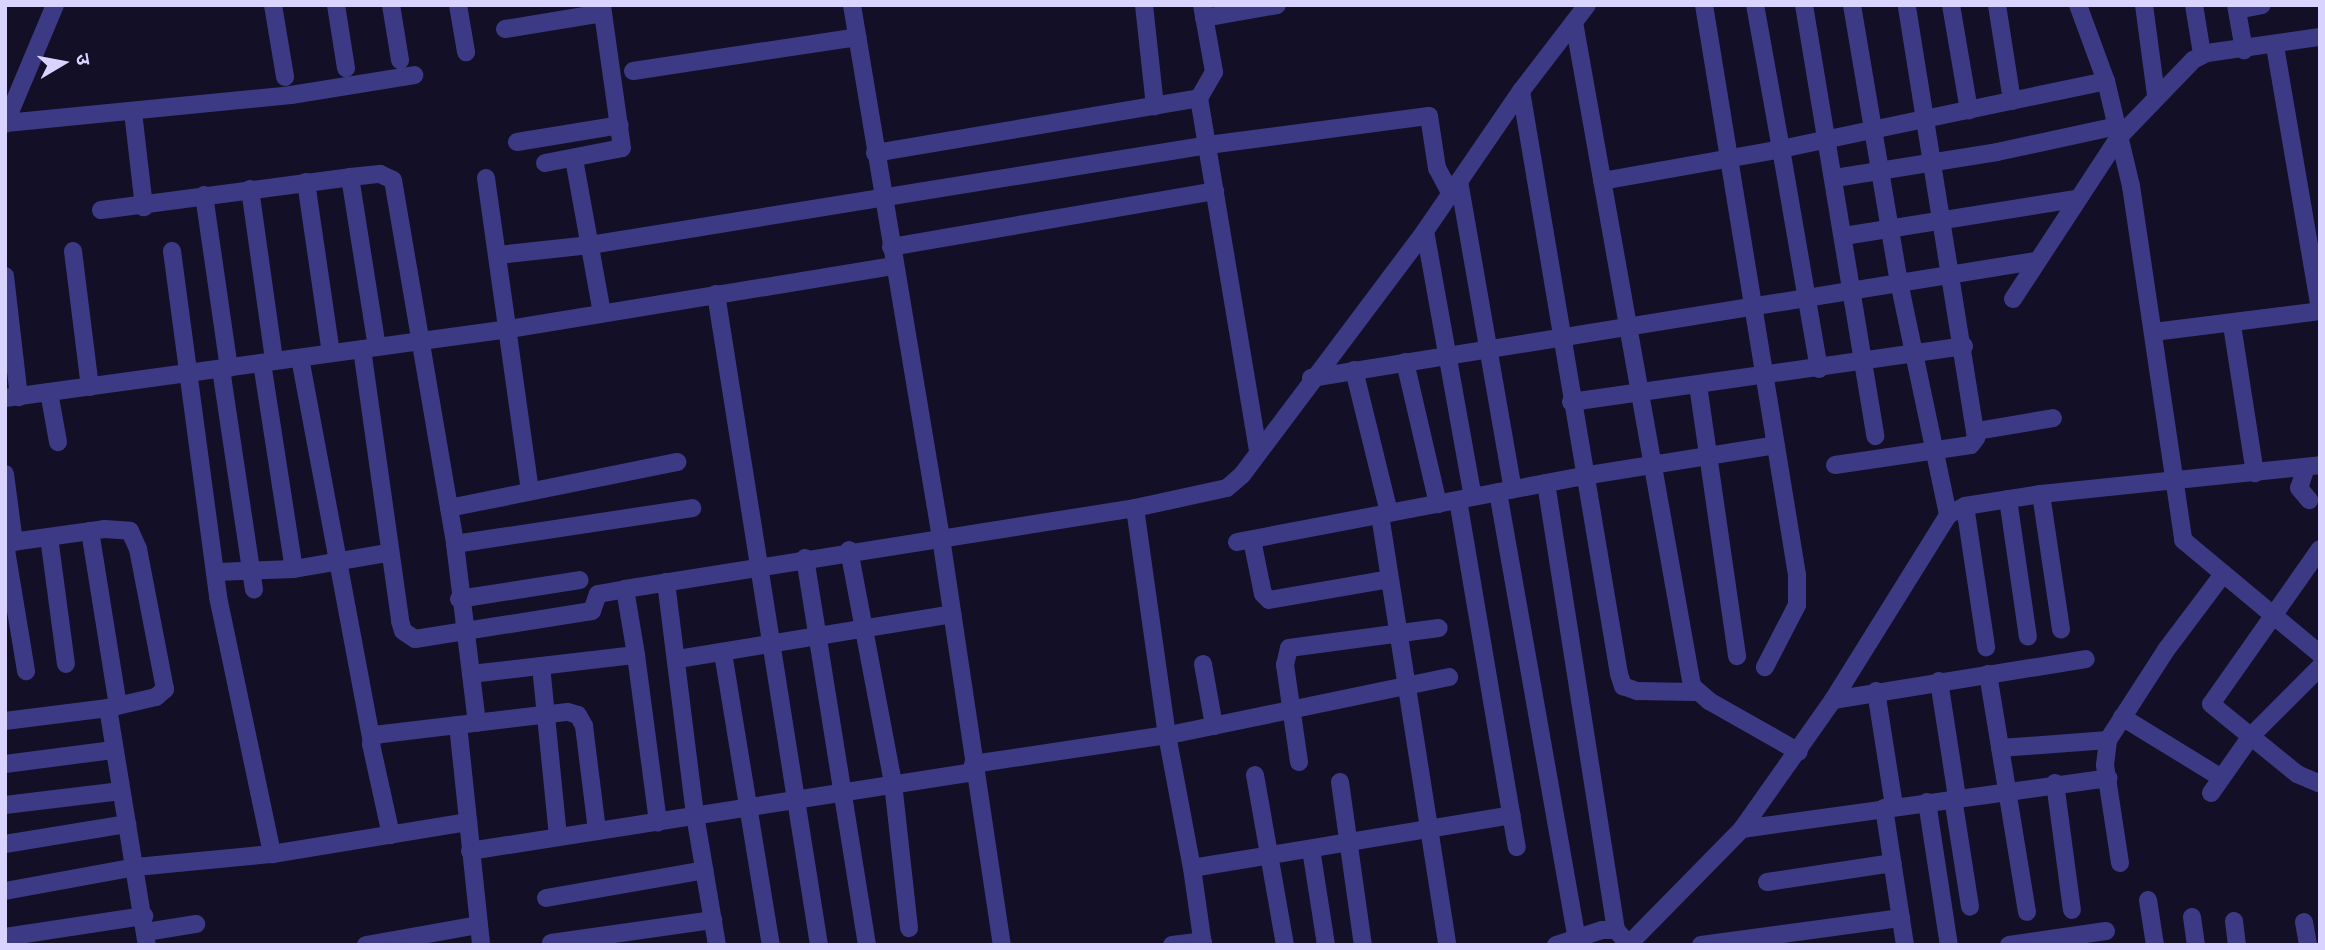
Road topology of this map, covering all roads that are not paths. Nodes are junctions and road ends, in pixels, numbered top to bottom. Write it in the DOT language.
graph roads {
  1 [pos="55,5"];
  2 [pos="273,5"];
  3 [pos="336,5"];
  4 [pos="391,5"];
  5 [pos="458,5"];
  6 [pos="852,5"];
  7 [pos="1143,5"];
  8 [pos="1277,5"];
  9 [pos="1587,5"];
  10 [pos="1704,5"];
  11 [pos="1755,5"];
  12 [pos="1804,5"];
  13 [pos="1852,5"];
  14 [pos="1908,5"];
  15 [pos="1951,5"];
  16 [pos="1997,5"];
  17 [pos="2078,5"];
  18 [pos="2144,5"];
  19 [pos="2194,5"];
  20 [pos="2262,5"];
  21 [pos="2237,8"];
  22 [pos="603,9"];
  23 [pos="1203,11"];
  24 [pos="1574,22"];
  25 [pos="505,29"];
  26 [pos="857,37"];
  27 [pos="2320,37"];
  28 [pos="2275,46"];
  29 [pos="2244,50"];
  30 [pos="466,52"];
  31 [pos="2202,54"];
  32 [pos="400,60"];
  33 [pos="346,68"];
  34 [pos="633,71"];
  35 [pos="414,75"];
  36 [pos="285,78"];
  37 [pos="2106,81"];
  38 [pos="1521,91"];
  39 [pos="2156,94"];
  40 [pos="1199,98"];
  41 [pos="2011,101"];
  42 [pos="1155,106"];
  43 [pos="1969,110"];
  44 [pos="133,112"];
  45 [pos="1924,119"];
  46 [pos="6,123"];
  47 [pos="620,125"];
  48 [pos="1874,129"];
  49 [pos="2118,131"];
  50 [pos="1829,139"];
  51 [pos="517,142"];
  52 [pos="1208,145"];
  53 [pos="1781,149"];
  54 [pos="875,153"];
  55 [pos="1729,158"];
  56 [pos="574,159"];
  57 [pos="545,163"];
  58 [pos="1931,163"];
  59 [pos="1881,172"];
  60 [pos="350,177"];
  61 [pos="486,178"];
  62 [pos="1835,178"];
  63 [pos="1602,181"];
  64 [pos="306,183"];
  65 [pos="1455,187"];
  66 [pos="250,189"];
  67 [pos="1215,191"];
  68 [pos="204,195"];
  69 [pos="2076,198"];
  70 [pos="883,200"];
  71 [pos="144,207"];
  72 [pos="101,210"];
  73 [pos="1939,219"];
  74 [pos="1891,229"];
  75 [pos="1425,231"];
  76 [pos="1844,236"];
  77 [pos="590,245"];
  78 [pos="891,247"];
  79 [pos="73,251"];
  80 [pos="172,251"];
  81 [pos="498,255"];
  82 [pos="2035,261"];
  83 [pos="894,266"];
  84 [pos="1952,275"];
  85 [pos="5,276"];
  86 [pos="1899,282"];
  87 [pos="1853,290"];
  88 [pos="716,294"];
  89 [pos="1807,297"];
  90 [pos="2013,299"];
  91 [pos="1754,306"];
  92 [pos="2320,310"];
  93 [pos="602,313"];
  94 [pos="1627,325"];
  95 [pos="2232,325"];
  96 [pos="509,329"];
  97 [pos="2154,332"];
  98 [pos="1560,337"];
  99 [pos="420,341"];
  100 [pos="1964,346"];
  101 [pos="369,348"];
  102 [pos="1492,348"];
  103 [pos="331,354"];
  104 [pos="1449,355"];
  105 [pos="1914,356"];
  106 [pos="300,358"];
  107 [pos="268,362"];
  108 [pos="1405,362"];
  109 [pos="1864,362"];
  110 [pos="225,368"];
  111 [pos="1819,369"];
  112 [pos="1354,370"];
  113 [pos="188,373"];
  114 [pos="1765,376"];
  115 [pos="1311,378"];
  116 [pos="1698,385"];
  117 [pos="90,387"];
  118 [pos="49,393"];
  119 [pos="1639,393"];
  120 [pos="12,398"];
  121 [pos="1571,402"];
  122 [pos="2053,418"];
  123 [pos="1977,431"];
  124 [pos="1875,436"];
  125 [pos="58,442"];
  126 [pos="1776,445"];
  127 [pos="1937,450"];
  128 [pos="1258,451"];
  129 [pos="1707,456"];
  130 [pos="677,462"];
  131 [pos="1651,465"];
  132 [pos="1835,465"];
  133 [pos="2313,466"];
  134 [pos="2255,473"];
  135 [pos="5,474"];
  136 [pos="1583,476"];
  137 [pos="2171,478"];
  138 [pos="1546,483"];
  139 [pos="530,491"];
  140 [pos="1506,491"];
  141 [pos="2041,494"];
  142 [pos="1465,499"];
  143 [pos="2008,499"];
  144 [pos="2309,500"];
  145 [pos="1438,504"];
  146 [pos="1965,506"];
  147 [pos="449,508"];
  148 [pos="692,508"];
  149 [pos="1135,508"];
  150 [pos="1385,514"];
  151 [pos="1948,514"];
  152 [pos="90,531"];
  153 [pos="49,537"];
  154 [pos="941,538"];
  155 [pos="8,543"];
  156 [pos="455,544"];
  157 [pos="2320,549"];
  158 [pos="849,551"];
  159 [pos="388,553"];
  160 [pos="804,558"];
  161 [pos="337,562"];
  162 [pos="757,566"];
  163 [pos="294,569"];
  164 [pos="249,570"];
  165 [pos="215,572"];
  166 [pos="2223,575"];
  167 [pos="1389,579"];
  168 [pos="580,580"];
  169 [pos="666,582"];
  170 [pos="625,589"];
  171 [pos="254,590"];
  172 [pos="460,599"];
  173 [pos="952,614"];
  174 [pos="2273,616"];
  175 [pos="1439,628"];
  176 [pos="2061,630"];
  177 [pos="463,631"];
  178 [pos="863,631"];
  179 [pos="1399,631"];
  180 [pos="2028,637"];
  181 [pos="819,638"];
  182 [pos="770,646"];
  183 [pos="1986,647"];
  184 [pos="723,653"];
  185 [pos="2320,654"];
  186 [pos="636,655"];
  187 [pos="1737,656"];
  188 [pos="678,659"];
  189 [pos="2086,659"];
  190 [pos="66,664"];
  191 [pos="1203,664"];
  192 [pos="541,666"];
  193 [pos="1765,667"];
  194 [pos="2320,667"];
  195 [pos="26,671"];
  196 [pos="471,674"];
  197 [pos="1988,674"];
  198 [pos="1449,677"];
  199 [pos="1939,681"];
  200 [pos="1407,684"];
  201 [pos="1876,691"];
  202 [pos="1696,692"];
  203 [pos="1833,700"];
  204 [pos="113,707"];
  205 [pos="1291,710"];
  206 [pos="544,714"];
  207 [pos="2122,717"];
  208 [pos="5,722"];
  209 [pos="477,723"];
  210 [pos="458,726"];
  211 [pos="1213,726"];
  212 [pos="1167,735"];
  213 [pos="2251,736"];
  214 [pos="371,738"];
  215 [pos="2108,740"];
  216 [pos="2000,748"];
  217 [pos="113,750"];
  218 [pos="1799,752"];
  219 [pos="1299,762"];
  220 [pos="5,764"];
  221 [pos="973,768"];
  222 [pos="1255,775"];
  223 [pos="2108,778"];
  224 [pos="1340,782"];
  225 [pos="893,783"];
  226 [pos="2054,783"];
  227 [pos="2320,783"];
  228 [pos="843,790"];
  229 [pos="2007,790"];
  230 [pos="121,791"];
  231 [pos="797,797"];
  232 [pos="1955,798"];
  233 [pos="1927,802"];
  234 [pos="5,805"];
  235 [pos="751,805"];
  236 [pos="1889,807"];
  237 [pos="695,815"];
  238 [pos="1512,816"];
  239 [pos="468,822"];
  240 [pos="658,823"];
  241 [pos="127,824"];
  242 [pos="1426,830"];
  243 [pos="1742,830"];
  244 [pos="597,831"];
  245 [pos="391,835"];
  246 [pos="558,837"];
  247 [pos="1349,842"];
  248 [pos="5,844"];
  249 [pos="1517,847"];
  250 [pos="1311,849"];
  251 [pos="470,851"];
  252 [pos="272,854"];
  253 [pos="1270,856"];
  254 [pos="1893,863"];
  255 [pos="2120,863"];
  256 [pos="136,867"];
  257 [pos="1192,868"];
  258 [pos="705,870"];
  259 [pos="1767,882"];
  260 [pos="5,891"];
  261 [pos="546,898"];
  262 [pos="2148,900"];
  263 [pos="1970,907"];
  264 [pos="2072,910"];
  265 [pos="2027,912"];
  266 [pos="2192,917"];
  267 [pos="1901,918"];
  268 [pos="713,920"];
  269 [pos="2234,921"];
  270 [pos="2304,922"];
  271 [pos="196,923"];
  272 [pos="478,925"];
  273 [pos="909,928"];
  274 [pos="146,931"];
  275 [pos="2106,931"];
  276 [pos="1576,935"];
  277 [pos="5,937"];
  278 [pos="1624,940"];
  279 [pos="551,943"];
  280 [pos="1203,943"];
  281 [pos="366,945"];
  282 [pos="481,945"];
  283 [pos="718,945"];
  284 [pos="771,945"];
  285 [pos="819,945"];
  286 [pos="867,945"];
  287 [pos="1002,945"];
  288 [pos="1171,945"];
  289 [pos="1285,945"];
  290 [pos="1326,945"];
  291 [pos="1363,945"];
  292 [pos="1447,945"];
  293 [pos="1556,945"];
  294 [pos="1701,945"];
  295 [pos="1905,945"];
  296 [pos="1949,945"];
  297 [pos="2009,945"];
  298 [pos="2155,945"];
  299 [pos="2196,945"];
  300 [pos="2238,945"];
  301 [pos="2308,945"];
  1 -- 46 [label="street"];
  2 -- 36 [label="street"];
  3 -- 33 [label="street"];
  4 -- 32 [label="street"];
  5 -- 30 [label="street"];
  6 -- 26 [label="street"];
  7 -- 42 [label="street"];
  8 -- 23 [label="street"];
  9 -- 24 [label="street"];
  10 -- 55 [label="street"];
  11 -- 53 [label="street"];
  12 -- 50 [label="street"];
  13 -- 48 [label="street"];
  14 -- 45 [label="street"];
  15 -- 43 [label="street"];
  16 -- 41 [label="street"];
  17 -- 37 [label="street"];
  18 -- 39 [label="street"];
  19 -- 31 [label="street"];
  20 -- 21 [label="street"];
  21 -- 29 [label="street"];
  22 -- 25 [label="street"];
  22 -- 47 [label="street"];
  23 -- 40 [label="street"];
  24 -- 38 [label="street"];
  24 -- 63 [label="street"];
  26 -- 34 [label="street"];
  26 -- 54 [label="street"];
  27 -- 28 [label="street"];
  28 -- 29 [label="street"];
  28 -- 92 [label="street"];
  29 -- 31 [label="street"];
  31 -- 39 [label="street"];
  35 -- 44 [label="street"];
  37 -- 41 [label="street"];
  37 -- 49 [label="street"];
  38 -- 65 [label="street"];
  38 -- 98 [label="street"];
  39 -- 49 [label="street"];
  40 -- 42 [label="street"];
  40 -- 52 [label="street"];
  41 -- 43 [label="street"];
  42 -- 54 [label="street"];
  43 -- 45 [label="street"];
  44 -- 46 [label="street"];
  44 -- 71 [label="street"];
  45 -- 48 [label="street"];
  45 -- 58 [label="street"];
  47 -- 51 [label="street"];
  47 -- 56 [label="street"];
  48 -- 50 [label="street"];
  48 -- 59 [label="street"];
  49 -- 58 [label="street"];
  49 -- 69 [label="street"];
  49 -- 97 [label="street"];
  50 -- 53 [label="street"];
  50 -- 62 [label="street"];
  52 -- 65 [label="street"];
  52 -- 67 [label="street"];
  52 -- 70 [label="street"];
  53 -- 55 [label="street"];
  53 -- 89 [label="street"];
  54 -- 70 [label="street"];
  55 -- 63 [label="street"];
  55 -- 91 [label="street"];
  56 -- 57 [label="street"];
  56 -- 77 [label="street"];
  58 -- 59 [label="street"];
  58 -- 73 [label="street"];
  59 -- 62 [label="street"];
  59 -- 74 [label="street"];
  60 -- 64 [label="street"];
  60 -- 99 [label="street"];
  60 -- 101 [label="street"];
  61 -- 81 [label="street"];
  62 -- 76 [label="street"];
  63 -- 94 [label="street"];
  64 -- 66 [label="street"];
  64 -- 103 [label="street"];
  65 -- 75 [label="street"];
  65 -- 102 [label="street"];
  66 -- 68 [label="street"];
  66 -- 107 [label="street"];
  67 -- 78 [label="street"];
  67 -- 128 [label="street"];
  68 -- 71 [label="street"];
  68 -- 110 [label="street"];
  69 -- 73 [label="street"];
  69 -- 82 [label="street"];
  70 -- 77 [label="street"];
  70 -- 78 [label="street"];
  71 -- 72 [label="street"];
  73 -- 74 [label="street"];
  73 -- 84 [label="street"];
  74 -- 76 [label="street"];
  74 -- 86 [label="street"];
  75 -- 104 [label="street"];
  75 -- 115 [label="street"];
  76 -- 87 [label="street"];
  77 -- 81 [label="street"];
  77 -- 93 [label="street"];
  78 -- 83 [label="street"];
  79 -- 117 [label="street"];
  80 -- 113 [label="street"];
  81 -- 96 [label="street"];
  82 -- 84 [label="street"];
  82 -- 90 [label="street"];
  83 -- 88 [label="street"];
  83 -- 154 [label="street"];
  84 -- 86 [label="street"];
  84 -- 100 [label="street"];
  85 -- 120 [label="street"];
  86 -- 87 [label="street"];
  86 -- 105 [label="street"];
  87 -- 89 [label="street"];
  87 -- 109 [label="street"];
  88 -- 93 [label="street"];
  88 -- 162 [label="street"];
  89 -- 91 [label="street"];
  89 -- 111 [label="street"];
  91 -- 94 [label="street"];
  91 -- 114 [label="street"];
  92 -- 95 [label="street"];
  93 -- 96 [label="street"];
  94 -- 98 [label="street"];
  94 -- 119 [label="street"];
  95 -- 97 [label="street"];
  95 -- 134 [label="street"];
  96 -- 99 [label="street"];
  96 -- 139 [label="street"];
  97 -- 137 [label="street"];
  98 -- 102 [label="street"];
  98 -- 121 [label="street"];
  99 -- 101 [label="street"];
  99 -- 147 [label="street"];
  100 -- 105 [label="street"];
  100 -- 123 [label="street"];
  101 -- 103 [label="street"];
  101 -- 159 [label="street"];
  102 -- 104 [label="street"];
  102 -- 140 [label="street"];
  103 -- 106 [label="street"];
  104 -- 108 [label="street"];
  104 -- 142 [label="street"];
  105 -- 109 [label="street"];
  105 -- 127 [label="street"];
  106 -- 107 [label="street"];
  106 -- 161 [label="street"];
  107 -- 110 [label="street"];
  107 -- 163 [label="street"];
  108 -- 112 [label="street"];
  108 -- 145 [label="street"];
  109 -- 111 [label="street"];
  109 -- 124 [label="street"];
  110 -- 113 [label="street"];
  110 -- 164 [label="street"];
  111 -- 114 [label="street"];
  112 -- 115 [label="street"];
  112 -- 150 [label="street"];
  113 -- 117 [label="street"];
  113 -- 165 [label="street"];
  114 -- 116 [label="street"];
  114 -- 126 [label="street"];
  115 -- 128 [label="street"];
  116 -- 119 [label="street"];
  116 -- 129 [label="street"];
  117 -- 118 [label="street"];
  118 -- 120 [label="street"];
  118 -- 125 [label="street"];
  119 -- 121 [label="street"];
  119 -- 131 [label="street"];
  121 -- 136 [label="street"];
  122 -- 123 [label="street"];
  123 -- 127 [label="street"];
  126 -- 129 [label="street"];
  126 -- 193 [label="street"];
  127 -- 132 [label="street"];
  127 -- 151 [label="street"];
  128 -- 149 [label="street"];
  129 -- 131 [label="street"];
  129 -- 187 [label="street"];
  130 -- 139 [label="street"];
  131 -- 136 [label="street"];
  131 -- 202 [label="street"];
  133 -- 134 [label="street"];
  133 -- 144 [label="street"];
  134 -- 137 [label="street"];
  135 -- 155 [label="street"];
  136 -- 138 [label="street"];
  136 -- 202 [label="street"];
  137 -- 141 [label="street"];
  137 -- 166 [label="street"];
  138 -- 140 [label="street"];
  138 -- 278 [label="street"];
  139 -- 147 [label="street"];
  140 -- 142 [label="street"];
  140 -- 276 [label="street"];
  141 -- 143 [label="street"];
  141 -- 176 [label="street"];
  142 -- 145 [label="street"];
  142 -- 238 [label="street"];
  143 -- 146 [label="street"];
  143 -- 180 [label="street"];
  145 -- 150 [label="street"];
  146 -- 151 [label="street"];
  146 -- 183 [label="street"];
  147 -- 156 [label="street"];
  148 -- 156 [label="street"];
  149 -- 154 [label="street"];
  149 -- 212 [label="street"];
  150 -- 167 [label="street"];
  150 -- 167 [label="street"];
  151 -- 203 [label="street"];
  152 -- 153 [label="street"];
  152 -- 204 [label="street"];
  152 -- 204 [label="street"];
  153 -- 155 [label="street"];
  153 -- 190 [label="street"];
  154 -- 158 [label="street"];
  154 -- 173 [label="street"];
  155 -- 195 [label="street"];
  156 -- 172 [label="street"];
  157 -- 174 [label="street"];
  158 -- 160 [label="street"];
  158 -- 178 [label="street"];
  159 -- 161 [label="street"];
  159 -- 177 [label="street"];
  160 -- 162 [label="street"];
  160 -- 181 [label="street"];
  161 -- 163 [label="street"];
  161 -- 214 [label="street"];
  162 -- 169 [label="street"];
  162 -- 182 [label="street"];
  163 -- 164 [label="street"];
  164 -- 165 [label="street"];
  164 -- 171 [label="street"];
  165 -- 252 [label="street"];
  166 -- 174 [label="street"];
  166 -- 207 [label="street"];
  167 -- 179 [label="street"];
  168 -- 172 [label="street"];
  169 -- 170 [label="street"];
  169 -- 188 [label="street"];
  170 -- 177 [label="street"];
  170 -- 186 [label="street"];
  172 -- 177 [label="street"];
  173 -- 178 [label="street"];
  173 -- 221 [label="street"];
  174 -- 185 [label="street"];
  174 -- 213 [label="street"];
  175 -- 179 [label="street"];
  177 -- 196 [label="street"];
  178 -- 181 [label="street"];
  178 -- 225 [label="street"];
  179 -- 200 [label="street"];
  179 -- 205 [label="street"];
  181 -- 182 [label="street"];
  181 -- 228 [label="street"];
  182 -- 184 [label="street"];
  182 -- 231 [label="street"];
  184 -- 188 [label="street"];
  184 -- 235 [label="street"];
  186 -- 192 [label="street"];
  186 -- 240 [label="street"];
  188 -- 237 [label="street"];
  189 -- 197 [label="street"];
  191 -- 211 [label="street"];
  192 -- 196 [label="street"];
  192 -- 206 [label="street"];
  194 -- 213 [label="street"];
  196 -- 209 [label="street"];
  197 -- 199 [label="street"];
  197 -- 216 [label="street"];
  198 -- 200 [label="street"];
  199 -- 201 [label="street"];
  199 -- 232 [label="street"];
  200 -- 205 [label="street"];
  200 -- 242 [label="street"];
  201 -- 203 [label="street"];
  201 -- 236 [label="street"];
  202 -- 218 [label="street"];
  203 -- 218 [label="street"];
  204 -- 208 [label="street"];
  204 -- 217 [label="street"];
  205 -- 211 [label="street"];
  205 -- 219 [label="street"];
  206 -- 209 [label="street"];
  206 -- 244 [label="street"];
  206 -- 246 [label="street"];
  207 -- 213 [label="street"];
  207 -- 215 [label="street"];
  209 -- 210 [label="street"];
  210 -- 214 [label="street"];
  210 -- 239 [label="street"];
  211 -- 212 [label="street"];
  212 -- 221 [label="street"];
  212 -- 257 [label="street"];
  213 -- 227 [label="street"];
  214 -- 245 [label="street"];
  215 -- 216 [label="street"];
  215 -- 223 [label="street"];
  216 -- 229 [label="street"];
  217 -- 220 [label="street"];
  217 -- 230 [label="street"];
  218 -- 243 [label="street"];
  221 -- 225 [label="street"];
  221 -- 287 [label="street"];
  222 -- 253 [label="street"];
  223 -- 226 [label="street"];
  223 -- 255 [label="street"];
  224 -- 247 [label="street"];
  225 -- 228 [label="street"];
  225 -- 273 [label="street"];
  226 -- 229 [label="street"];
  226 -- 264 [label="street"];
  228 -- 231 [label="street"];
  228 -- 286 [label="street"];
  229 -- 232 [label="street"];
  229 -- 265 [label="street"];
  230 -- 234 [label="street"];
  230 -- 241 [label="street"];
  231 -- 235 [label="street"];
  231 -- 285 [label="street"];
  232 -- 233 [label="street"];
  232 -- 263 [label="street"];
  233 -- 236 [label="street"];
  233 -- 296 [label="street"];
  235 -- 237 [label="street"];
  235 -- 284 [label="street"];
  236 -- 243 [label="street"];
  236 -- 254 [label="street"];
  237 -- 240 [label="street"];
  237 -- 258 [label="street"];
  238 -- 242 [label="street"];
  238 -- 249 [label="street"];
  239 -- 245 [label="street"];
  239 -- 251 [label="street"];
  240 -- 244 [label="street"];
  241 -- 248 [label="street"];
  241 -- 256 [label="street"];
  242 -- 247 [label="street"];
  242 -- 292 [label="street"];
  243 -- 278 [label="street"];
  244 -- 246 [label="street"];
  245 -- 252 [label="street"];
  246 -- 251 [label="street"];
  247 -- 250 [label="street"];
  247 -- 291 [label="street"];
  250 -- 253 [label="street"];
  250 -- 290 [label="street"];
  251 -- 272 [label="street"];
  252 -- 256 [label="street"];
  253 -- 257 [label="street"];
  253 -- 289 [label="street"];
  254 -- 259 [label="street"];
  254 -- 267 [label="street"];
  256 -- 260 [label="street"];
  256 -- 274 [label="street"];
  257 -- 280 [label="street"];
  258 -- 261 [label="street"];
  258 -- 268 [label="street"];
  262 -- 298 [label="street"];
  266 -- 299 [label="street"];
  267 -- 294 [label="street"];
  267 -- 295 [label="street"];
  268 -- 279 [label="street"];
  268 -- 283 [label="street"];
  269 -- 300 [label="street"];
  270 -- 301 [label="street"];
  271 -- 274 [label="street"];
  272 -- 281 [label="street"];
  272 -- 282 [label="street"];
  274 -- 277 [label="street"];
  275 -- 297 [label="street"];
  276 -- 278 [label="street"];
  276 -- 293 [label="street"];
  280 -- 288 [label="street"];
}
